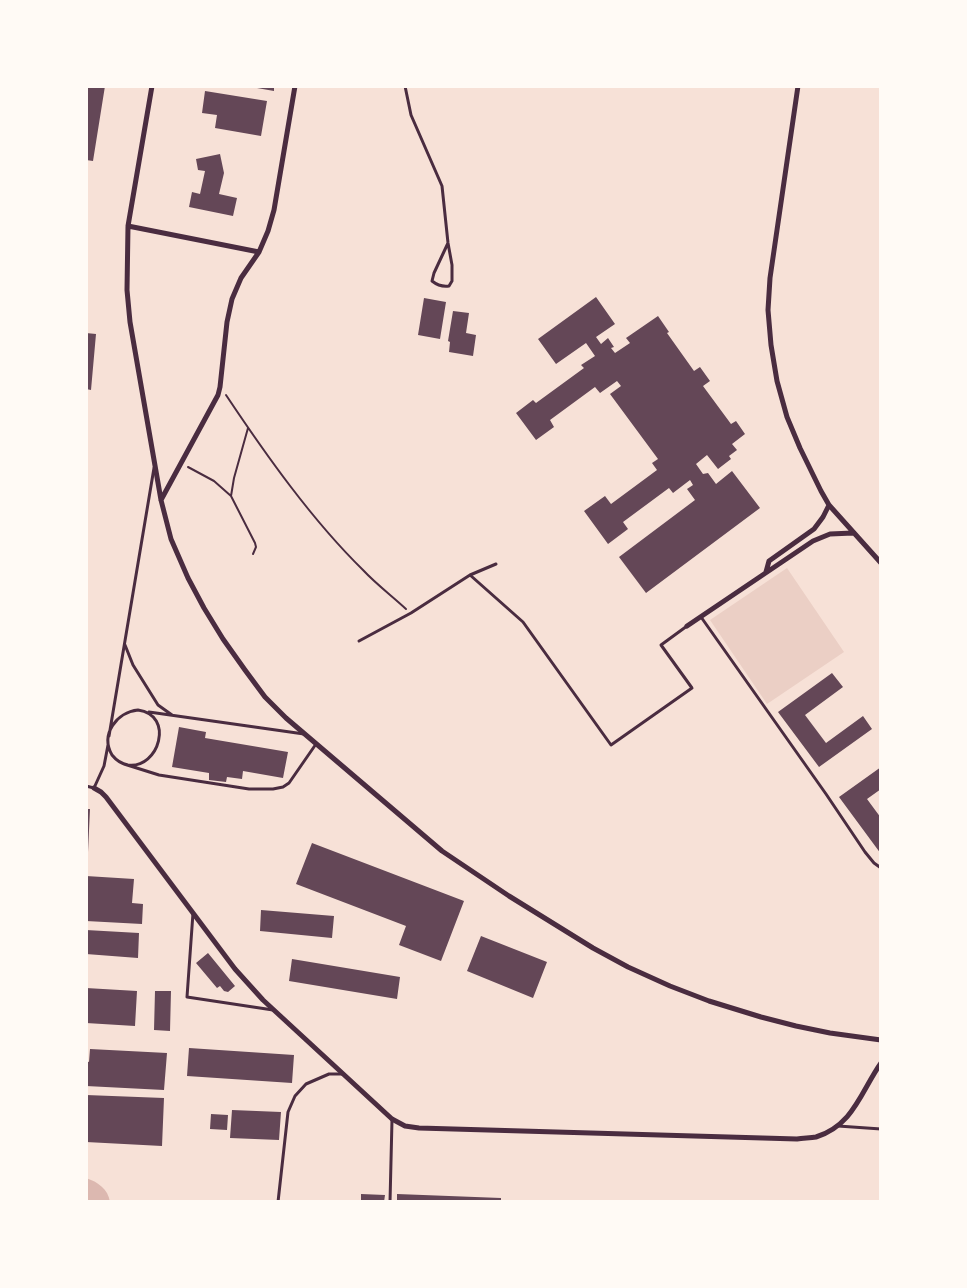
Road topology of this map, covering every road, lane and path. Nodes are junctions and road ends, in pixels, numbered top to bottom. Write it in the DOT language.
graph roads {
  1 [pos="152,86"];
  2 [pos="294,86"];
  3 [pos="406,86"];
  4 [pos="798,86"];
  5 [pos="128,226"];
  6 [pos="448,243"];
  7 [pos="259,252"];
  8 [pos="220,387"];
  9 [pos="248,428"];
  10 [pos="182,463"];
  11 [pos="154,465"];
  12 [pos="231,496"];
  13 [pos="161,500"];
  14 [pos="829,505"];
  15 [pos="853,533"];
  16 [pos="254,554"];
  17 [pos="881,563"];
  18 [pos="496,564"];
  19 [pos="766,573"];
  20 [pos="470,575"];
  21 [pos="411,613"];
  22 [pos="701,617"];
  23 [pos="687,626"];
  24 [pos="359,642"];
  25 [pos="124,644"];
  26 [pos="144,711"];
  27 [pos="173,715"];
  28 [pos="304,734"];
  29 [pos="109,736"];
  30 [pos="109,742"];
  31 [pos="316,744"];
  32 [pos="124,764"];
  33 [pos="86,786"];
  34 [pos="94,788"];
  35 [pos="881,868"];
  36 [pos="192,913"];
  37 [pos="274,1010"];
  38 [pos="881,1040"];
  39 [pos="881,1063"];
  40 [pos="344,1074"];
  41 [pos="392,1119"];
  42 [pos="837,1126"];
  43 [pos="881,1128"];
  44 [pos="278,1202"];
  45 [pos="390,1202"];
  1 -- 5 [label="street"];
  2 -- 7 [label="street"];
  3 -- 6 [label="lane"];
  4 -- 14 [label="street"];
  5 -- 7 [label="street"];
  5 -- 11 [label="street"];
  6 -- 6 [label="lane"];
  7 -- 8 [label="street"];
  8 -- 9 [label="path"];
  8 -- 10 [label="street"];
  9 -- 12 [label="path"];
  9 -- 21 [label="path"];
  10 -- 12 [label="path"];
  10 -- 13 [label="street"];
  11 -- 13 [label="street"];
  11 -- 25 [label="lane"];
  12 -- 16 [label="path"];
  13 -- 28 [label="street"];
  14 -- 15 [label="street"];
  14 -- 19 [label="street"];
  15 -- 17 [label="street"];
  15 -- 19 [label="street"];
  18 -- 20 [label="lane"];
  19 -- 22 [label="street"];
  20 -- 21 [label="lane"];
  20 -- 23 [label="lane"];
  21 -- 24 [label="lane"];
  22 -- 23 [label="street"];
  22 -- 35 [label="lane"];
  25 -- 27 [label="lane"];
  25 -- 29 [label="lane"];
  26 -- 27 [label="lane"];
  26 -- 29 [label="lane"];
  26 -- 32 [label="lane"];
  27 -- 28 [label="lane"];
  28 -- 31 [label="street"];
  29 -- 30 [label="lane"];
  30 -- 32 [label="lane"];
  30 -- 34 [label="lane"];
  31 -- 32 [label="lane"];
  31 -- 38 [label="street"];
  33 -- 34 [label="lane"];
  34 -- 36 [label="street"];
  36 -- 37 [label="street"];
  36 -- 37 [label="lane"];
  37 -- 40 [label="street"];
  39 -- 42 [label="street"];
  40 -- 41 [label="street"];
  40 -- 44 [label="lane"];
  41 -- 42 [label="street"];
  41 -- 45 [label="lane"];
  42 -- 43 [label="lane"];
}
